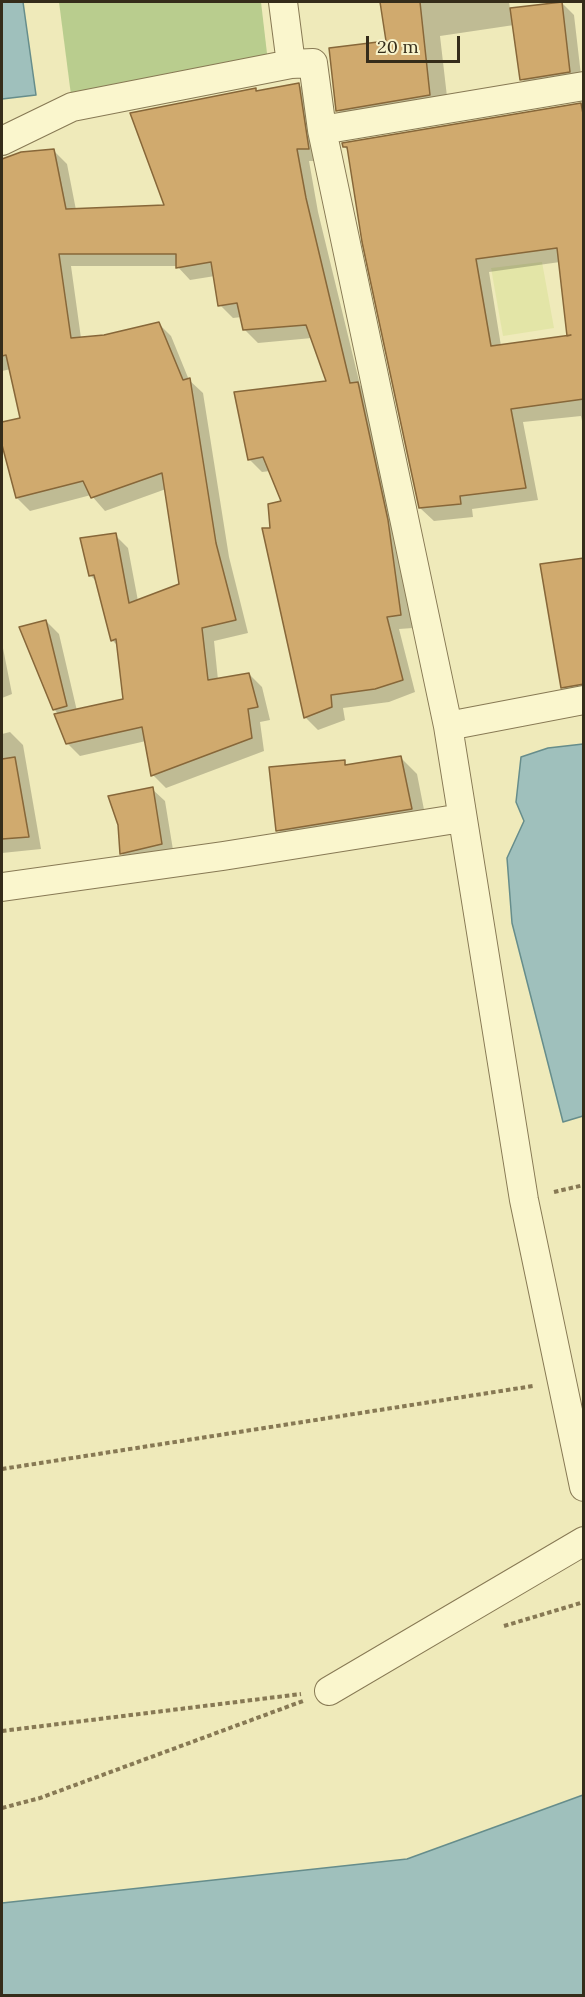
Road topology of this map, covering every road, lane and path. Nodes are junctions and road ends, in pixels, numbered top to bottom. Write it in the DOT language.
graph roads {
  1 [pos="283,2"];
  2 [pos="291,64"];
  3 [pos="584,86"];
  4 [pos="322,130"];
  5 [pos="2,141"];
  6 [pos="584,700"];
  7 [pos="448,726"];
  8 [pos="462,818"];
  9 [pos="2,887"];
  10 [pos="561,1381"];
  11 [pos="2,1469"];
  12 [pos="584,1487"];
  13 [pos="584,1541"];
  14 [pos="584,1602"];
  15 [pos="501,1626"];
  16 [pos="329,1691"];
  17 [pos="2,1731"];
  18 [pos="2,1808"];
  1 -- 2 [label="street"];
  2 -- 4 [label="street"];
  2 -- 5 [label="street"];
  3 -- 4 [label="street"];
  4 -- 7 [label="street"];
  6 -- 7 [label="street"];
  7 -- 8 [label="street"];
  8 -- 9 [label="street"];
  8 -- 10 [label="street"];
  10 -- 11 [label="path"];
  10 -- 12 [label="street"];
  13 -- 16 [label="street"];
  14 -- 15 [label="path"];
  16 -- 17 [label="path"];
  16 -- 18 [label="path"];
}
